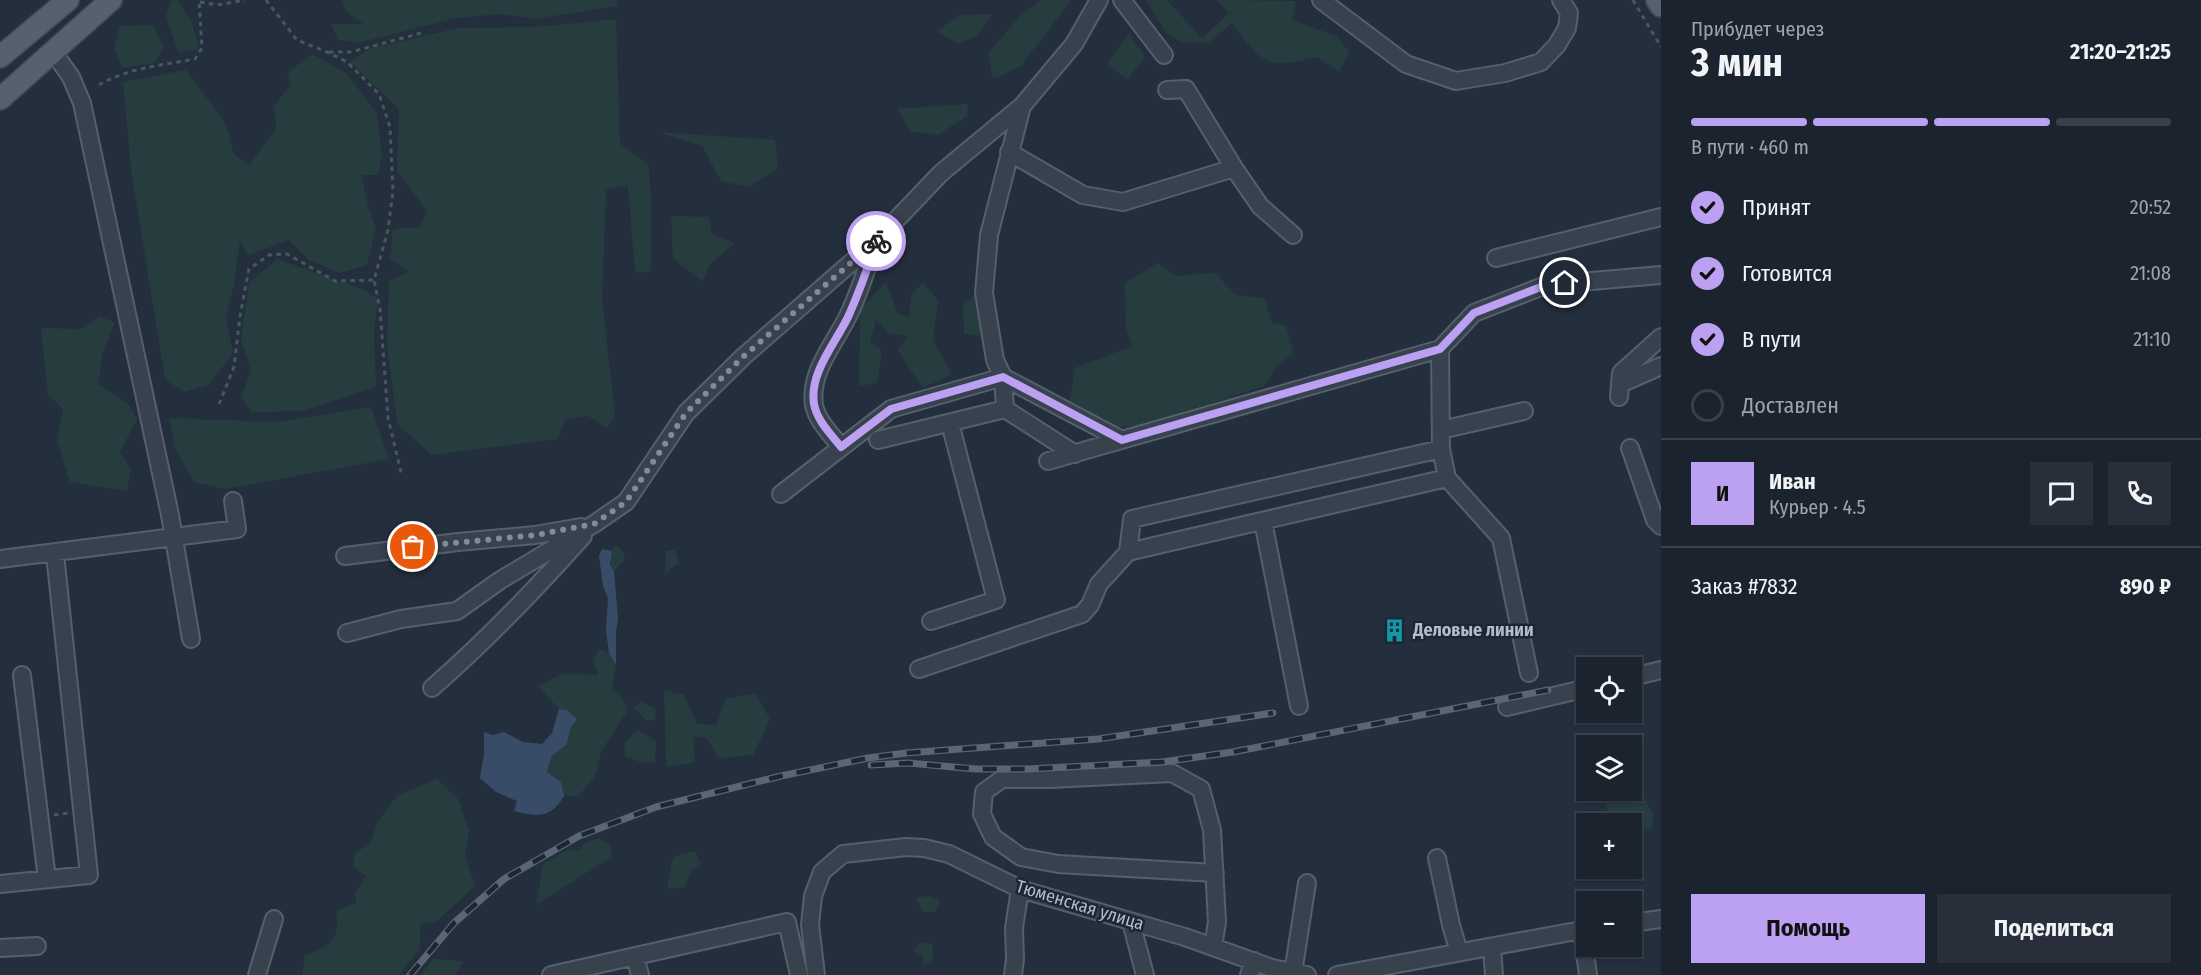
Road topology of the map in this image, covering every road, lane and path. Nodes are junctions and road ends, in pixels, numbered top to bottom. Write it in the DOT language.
graph roads {
  1 [pos="68,0"];
  2 [pos="111,0"];
  3 [pos="245,0"];
  4 [pos="266,0"];
  5 [pos="1099,0"];
  6 [pos="1122,0"];
  7 [pos="1561,0"];
  8 [pos="1633,0"];
  9 [pos="1657,0"];
  10 [pos="199,1"];
  11 [pos="1328,2"];
  12 [pos="1661,6"];
  13 [pos="425,32"];
  14 [pos="1661,47"];
  15 [pos="327,52"];
  16 [pos="54,53"];
  17 [pos="1164,56"];
  18 [pos="0,57"];
  19 [pos="99,85"];
  20 [pos="1167,90"];
  21 [pos="0,99"];
  22 [pos="1022,105"];
  23 [pos="1009,152"];
  24 [pos="1234,168"];
  25 [pos="1661,217"];
  26 [pos="1293,235"];
  27 [pos="876,241"];
  28 [pos="1496,258"];
  29 [pos="1661,276"];
  30 [pos="374,280"];
  31 [pos="1661,337"];
  32 [pos="1440,349"];
  33 [pos="1661,366"];
  34 [pos="1003,377"];
  35 [pos="219,404"];
  36 [pos="1005,409"];
  37 [pos="1524,411"];
  38 [pos="950,423"];
  39 [pos="1441,430"];
  40 [pos="878,440"];
  41 [pos="1122,440"];
  42 [pos="841,447"];
  43 [pos="1630,448"];
  44 [pos="1441,449"];
  45 [pos="1075,454"];
  46 [pos="1048,461"];
  47 [pos="402,476"];
  48 [pos="1447,478"];
  49 [pos="781,494"];
  50 [pos="233,501"];
  51 [pos="1263,521"];
  52 [pos="594,524"];
  53 [pos="1661,526"];
  54 [pos="174,537"];
  55 [pos="1128,552"];
  56 [pos="54,554"];
  57 [pos="345,556"];
  58 [pos="0,559"];
  59 [pos="931,621"];
  60 [pos="347,633"];
  61 [pos="192,639"];
  62 [pos="920,669"];
  63 [pos="1661,670"];
  64 [pos="1529,673"];
  65 [pos="22,675"];
  66 [pos="1642,675"];
  67 [pos="432,688"];
  68 [pos="1576,691"];
  69 [pos="1299,706"];
  70 [pos="1507,707"];
  71 [pos="82,812"];
  72 [pos="39,817"];
  73 [pos="1437,858"];
  74 [pos="1215,873"];
  75 [pos="47,879"];
  76 [pos="1307,883"];
  77 [pos="0,884"];
  78 [pos="1020,889"];
  79 [pos="274,920"];
  80 [pos="1661,920"];
  81 [pos="1131,922"];
  82 [pos="1642,922"];
  83 [pos="1576,931"];
  84 [pos="37,946"];
  85 [pos="1213,947"];
  86 [pos="1492,947"];
  87 [pos="0,948"];
  88 [pos="1460,952"];
  89 [pos="635,956"];
  90 [pos="1587,957"];
  91 [pos="1252,968"];
  92 [pos="1300,974"];
  93 [pos="257,975"];
  94 [pos="551,975"];
  95 [pos="640,975"];
  96 [pos="799,975"];
  97 [pos="816,975"];
  98 [pos="1013,975"];
  99 [pos="1144,975"];
  100 [pos="1337,975"];
  101 [pos="1494,975"];
  102 [pos="1588,975"];
  1 -- 18 [label="main road"];
  2 -- 16 [label="main road"];
  3 -- 10 [label="path"];
  4 -- 15 [label="path"];
  5 -- 22 [label="street"];
  6 -- 17 [label="street"];
  7 -- 11 [label="street"];
  8 -- 14 [label="path"];
  9 -- 12 [label="main road"];
  10 -- 19 [label="path"];
  13 -- 15 [label="path"];
  15 -- 30 [label="path"];
  16 -- 21 [label="main road"];
  16 -- 54 [label="street"];
  20 -- 24 [label="street"];
  22 -- 23 [label="street"];
  22 -- 27 [label="street"];
  23 -- 24 [label="street"];
  23 -- 34 [label="street"];
  24 -- 26 [label="street"];
  25 -- 28 [label="street"];
  27 -- 42 [label="street"];
  27 -- 52 [label="street"];
  29 -- 32 [label="street"];
  30 -- 35 [label="path"];
  30 -- 47 [label="path"];
  31 -- 33 [label="street"];
  32 -- 39 [label="street"];
  32 -- 41 [label="street"];
  34 -- 36 [label="street"];
  34 -- 41 [label="street"];
  34 -- 42 [label="street"];
  36 -- 38 [label="street"];
  36 -- 45 [label="street"];
  37 -- 39 [label="street"];
  38 -- 40 [label="street"];
  38 -- 59 [label="street"];
  39 -- 44 [label="street"];
  41 -- 45 [label="street"];
  42 -- 49 [label="street"];
  43 -- 53 [label="street"];
  44 -- 48 [label="street"];
  44 -- 55 [label="street"];
  45 -- 46 [label="street"];
  48 -- 51 [label="street"];
  48 -- 64 [label="street"];
  50 -- 54 [label="street"];
  51 -- 55 [label="street"];
  51 -- 69 [label="street"];
  52 -- 57 [label="street"];
  52 -- 60 [label="street"];
  52 -- 67 [label="street"];
  54 -- 56 [label="street"];
  54 -- 61 [label="street"];
  55 -- 62 [label="street"];
  56 -- 58 [label="street"];
  56 -- 71 [label="street"];
  63 -- 66 [label="street"];
  65 -- 72 [label="street"];
  68 -- 70 [label="street"];
  71 -- 72 [label="path"];
  71 -- 75 [label="street"];
  72 -- 75 [label="street"];
  73 -- 88 [label="street"];
  74 -- 74 [label="street"];
  74 -- 85 [label="street"];
  75 -- 77 [label="street"];
  76 -- 92 [label="street"];
  78 -- 81 [label="street, Тюменская улица"];
  78 -- 97 [label="street, Тюменская улица"];
  78 -- 98 [label="street"];
  79 -- 93 [label="street"];
  80 -- 82 [label="street"];
  81 -- 85 [label="street, Тюменская улица"];
  81 -- 99 [label="street"];
  83 -- 86 [label="street"];
  84 -- 87 [label="street"];
  85 -- 91 [label="street, Тюменская улица"];
  86 -- 88 [label="street"];
  86 -- 101 [label="street"];
  88 -- 100 [label="street"];
  89 -- 94 [label="street"];
  89 -- 95 [label="street"];
  89 -- 96 [label="street"];
  90 -- 102 [label="street"];
  91 -- 92 [label="street, Тюменская улица"];
}
